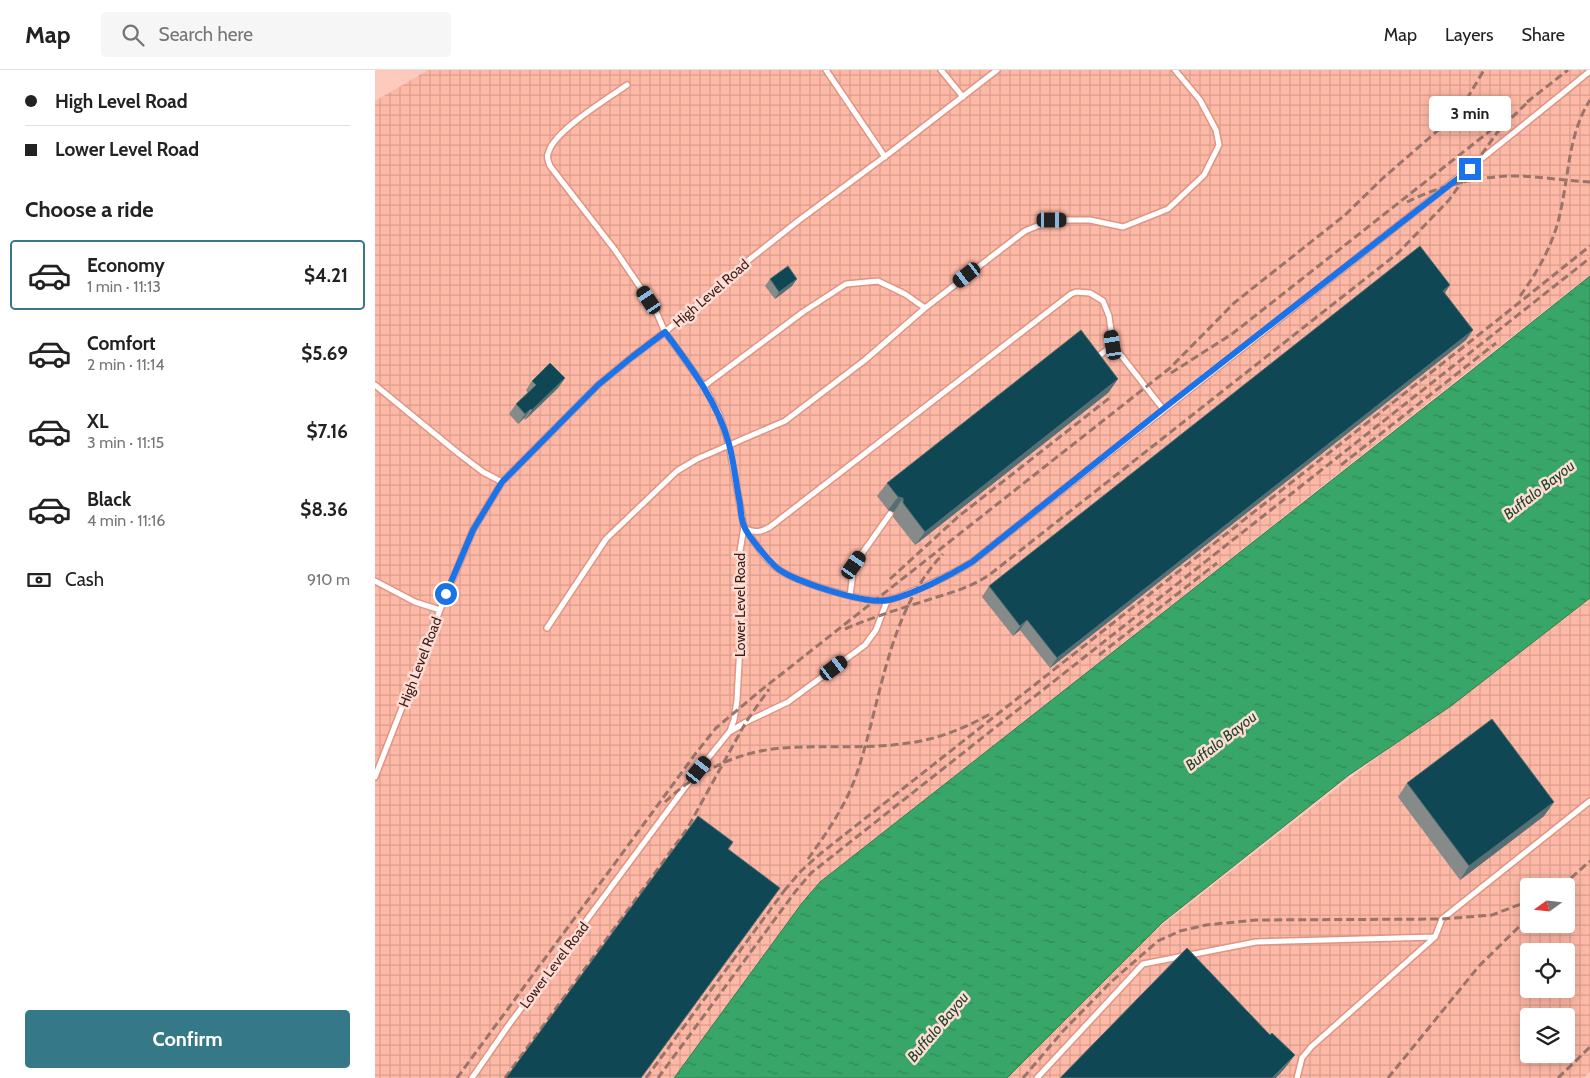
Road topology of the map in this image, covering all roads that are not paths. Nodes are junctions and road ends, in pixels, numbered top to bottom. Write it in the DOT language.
graph roads {
  1 [pos="826,70"];
  2 [pos="941,70"];
  3 [pos="997,70"];
  4 [pos="1175,70"];
  5 [pos="1590,71"];
  6 [pos="627,85"];
  7 [pos="963,97"];
  8 [pos="885,157"];
  9 [pos="925,308"];
  10 [pos="665,332"];
  11 [pos="1113,345"];
  12 [pos="1090,362"];
  13 [pos="375,385"];
  14 [pos="704,386"];
  15 [pos="1163,409"];
  16 [pos="729,445"];
  17 [pos="502,482"];
  18 [pos="890,514"];
  19 [pos="744,527"];
  20 [pos="375,580"];
  21 [pos="850,596"];
  22 [pos="887,601"];
  23 [pos="440,610"];
  24 [pos="547,628"];
  25 [pos="730,731"];
  26 [pos="375,777"];
  27 [pos="1590,801"];
  28 [pos="1435,937"];
  29 [pos="472,1078"];
  30 [pos="1037,1078"];
  31 [pos="1297,1078"];
  1 -- 8 [label="lane"];
  2 -- 7 [label="lane"];
  3 -- 7 [label="lane, High Level Road"];
  4 -- 9 [label="lane"];
  5 -- 15 [label="lane"];
  6 -- 10 [label="lane"];
  7 -- 8 [label="lane, High Level Road"];
  8 -- 10 [label="lane, High Level Road"];
  9 -- 14 [label="lane"];
  9 -- 16 [label="lane"];
  10 -- 14 [label="lane"];
  10 -- 17 [label="lane, High Level Road"];
  11 -- 12 [label="lane"];
  11 -- 15 [label="lane"];
  11 -- 19 [label="lane"];
  13 -- 17 [label="lane"];
  14 -- 16 [label="lane"];
  15 -- 22 [label="lane"];
  16 -- 19 [label="lane"];
  16 -- 24 [label="lane"];
  17 -- 23 [label="lane, High Level Road"];
  18 -- 21 [label="lane"];
  19 -- 21 [label="lane, Lower Level Road"];
  19 -- 25 [label="lane, Lower Level Road"];
  20 -- 23 [label="lane"];
  21 -- 22 [label="lane, Lower Level Road"];
  22 -- 25 [label="lane"];
  23 -- 26 [label="lane, High Level Road"];
  25 -- 29 [label="lane, Lower Level Road"];
  27 -- 28 [label="lane"];
  28 -- 30 [label="lane"];
  28 -- 31 [label="lane"];
}
